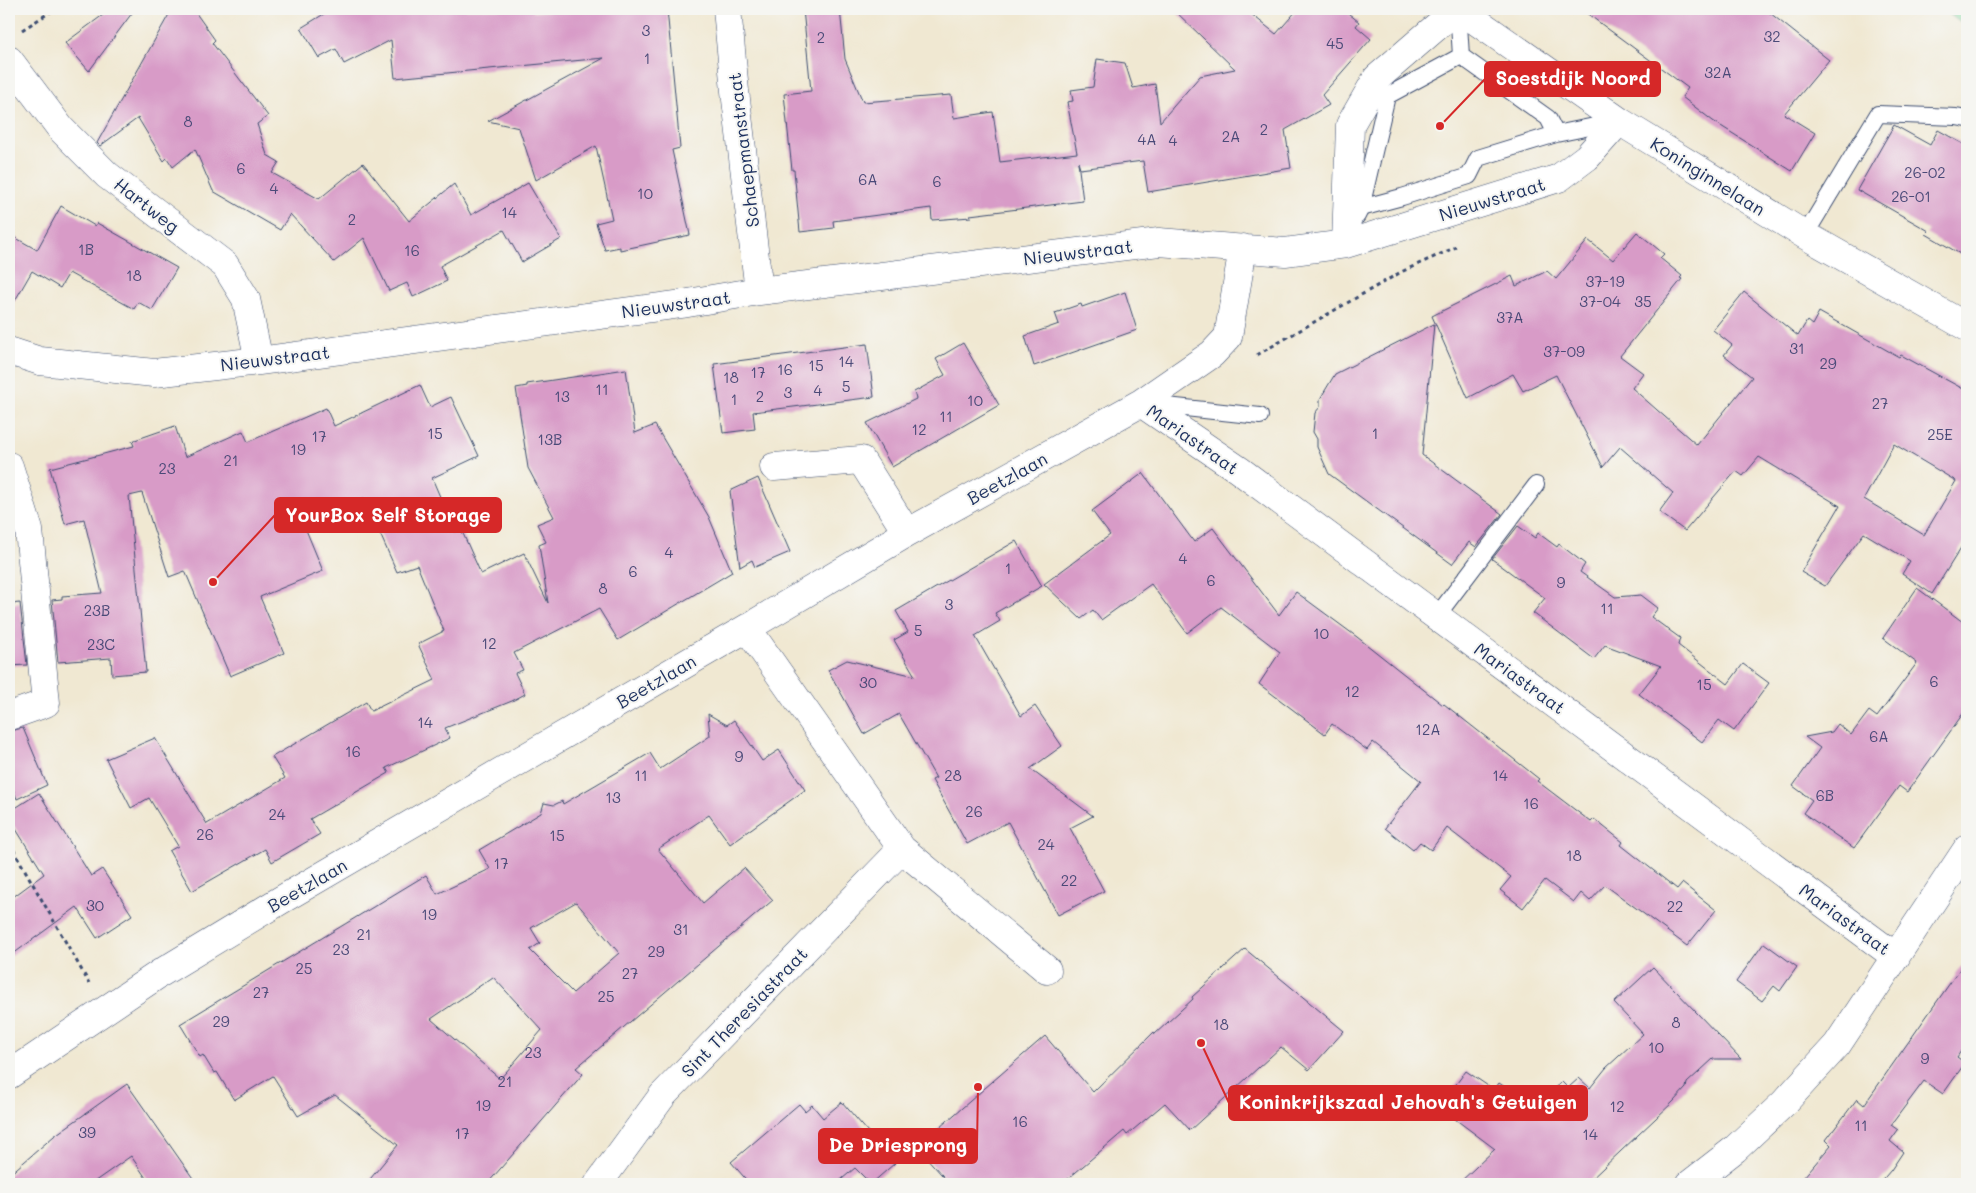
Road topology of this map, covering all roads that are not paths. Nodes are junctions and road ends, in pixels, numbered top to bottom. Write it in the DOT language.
graph roads {
  1 [pos="727,9"];
  2 [pos="1458,9"];
  3 [pos="1461,56"];
  4 [pos="9,60"];
  5 [pos="1967,119"];
  6 [pos="1619,121"];
  7 [pos="1556,134"];
  8 [pos="1361,208"];
  9 [pos="1806,235"];
  10 [pos="1346,244"];
  11 [pos="1243,248"];
  12 [pos="759,291"];
  13 [pos="1967,327"];
  14 [pos="9,351"];
  15 [pos="259,361"];
  16 [pos="1142,403"];
  17 [pos="1260,416"];
  18 [pos="9,466"];
  19 [pos="774,467"];
  20 [pos="1536,485"];
  21 [pos="907,533"];
  22 [pos="1436,617"];
  23 [pos="747,628"];
  24 [pos="9,716"];
  25 [pos="902,849"];
  26 [pos="1967,849"];
  27 [pos="1896,956"];
  28 [pos="1047,970"];
  29 [pos="9,1075"];
  30 [pos="598,1184"];
  31 [pos="1690,1184"];
  1 -- 12 [label="street, Schaepmanstraat"];
  2 -- 3 [label="lane"];
  2 -- 6 [label="street, Koninginnelaan"];
  2 -- 10 [label="street"];
  3 -- 7 [label="lane"];
  3 -- 8 [label="lane"];
  4 -- 15 [label="street, Hartweg"];
  5 -- 9 [label="lane"];
  6 -- 7 [label="lane"];
  6 -- 9 [label="street, Koninginnelaan"];
  6 -- 10 [label="street, Nieuwstraat"];
  7 -- 8 [label="lane"];
  8 -- 10 [label="lane"];
  9 -- 13 [label="street, Koninginnelaan"];
  10 -- 11 [label="street, Nieuwstraat"];
  11 -- 12 [label="street, Nieuwstraat"];
  11 -- 16 [label="street, Beetzlaan"];
  12 -- 15 [label="street, Nieuwstraat"];
  14 -- 15 [label="street, Nieuwstraat"];
  16 -- 17 [label="lane"];
  16 -- 21 [label="street, Beetzlaan"];
  16 -- 22 [label="street, Mariastraat"];
  18 -- 24 [label="street"];
  19 -- 21 [label="street"];
  20 -- 22 [label="lane"];
  21 -- 23 [label="street, Beetzlaan"];
  22 -- 27 [label="street, Mariastraat"];
  23 -- 25 [label="street"];
  23 -- 29 [label="street, Beetzlaan"];
  25 -- 28 [label="street"];
  25 -- 30 [label="street, Sint Theresiastraat"];
  26 -- 27 [label="street"];
  27 -- 31 [label="street"];
}
